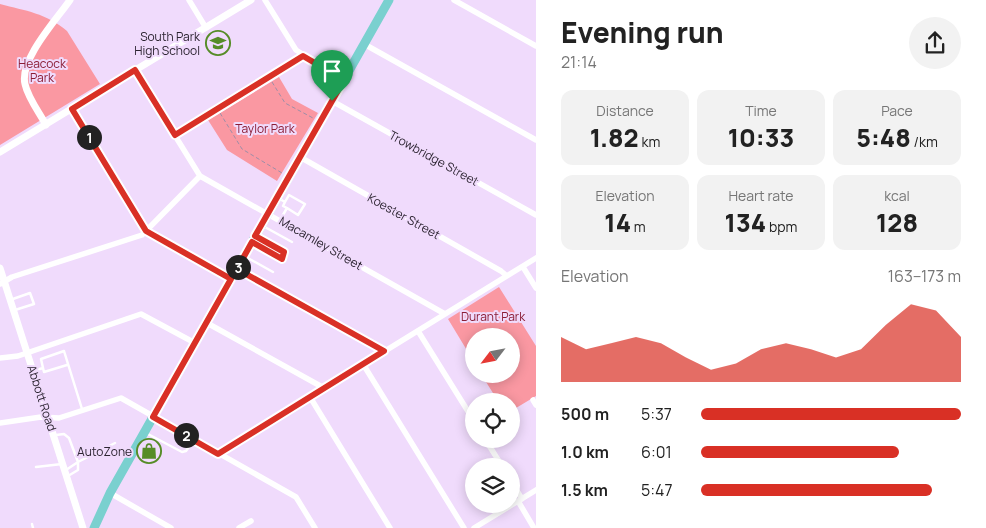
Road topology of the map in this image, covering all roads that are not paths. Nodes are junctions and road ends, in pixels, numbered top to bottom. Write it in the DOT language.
graph roads {
  1 [pos="70,0"];
  2 [pos="189,0"];
  3 [pos="251,0"];
  4 [pos="265,0"];
  5 [pos="389,0"];
  6 [pos="454,0"];
  7 [pos="206,28"];
  8 [pos="364,44"];
  9 [pos="536,46"];
  10 [pos="303,56"];
  11 [pos="135,70"];
  12 [pos="344,80"];
  13 [pos="332,101"];
  14 [pos="72,109"];
  15 [pos="46,125"];
  16 [pos="175,135"];
  17 [pos="536,140"];
  18 [pos="0,152"];
  19 [pos="300,157"];
  20 [pos="200,176"];
  21 [pos="283,196"];
  22 [pos="287,208"];
  23 [pos="268,213"];
  24 [pos="536,215"];
  25 [pos="280,220"];
  26 [pos="262,225"];
  27 [pos="146,231"];
  28 [pos="254,239"];
  29 [pos="292,242"];
  30 [pos="244,256"];
  31 [pos="536,258"];
  32 [pos="523,267"];
  33 [pos="0,268"];
  34 [pos="237,269"];
  35 [pos="273,272"];
  36 [pos="507,276"];
  37 [pos="231,279"];
  38 [pos="2,283"];
  39 [pos="536,288"];
  40 [pos="10,300"];
  41 [pos="14,311"];
  42 [pos="445,314"];
  43 [pos="207,323"];
  44 [pos="418,331"];
  45 [pos="195,343"];
  46 [pos="384,351"];
  47 [pos="27,352"];
  48 [pos="0,358"];
  49 [pos="363,364"];
  50 [pos="68,365"];
  51 [pos="43,368"];
  52 [pos="33,371"];
  53 [pos="324,388"];
  54 [pos="310,398"];
  55 [pos="465,407"];
  56 [pos="83,411"];
  57 [pos="48,417"];
  58 [pos="153,417"];
  59 [pos="0,423"];
  60 [pos="145,432"];
  61 [pos="54,436"];
  62 [pos="194,440"];
  63 [pos="115,443"];
  64 [pos="218,454"];
  65 [pos="78,462"];
  66 [pos="36,467"];
  67 [pos="66,470"];
  68 [pos="536,490"];
  69 [pos="110,493"];
  70 [pos="520,500"];
  71 [pos="499,513"];
  72 [pos="251,521"];
  73 [pos="83,528"];
  74 [pos="94,528"];
  75 [pos="171,528"];
  76 [pos="239,528"];
  77 [pos="315,528"];
  78 [pos="390,528"];
  79 [pos="464,528"];
  80 [pos="474,528"];
  81 [pos="534,528"];
  1 -- 15 [label="street"];
  2 -- 7 [label="street"];
  3 -- 7 [label="street"];
  4 -- 10 [label="street"];
  5 -- 8 [label="main road"];
  6 -- 9 [label="street"];
  7 -- 11 [label="street"];
  8 -- 12 [label="main road"];
  8 -- 17 [label="street"];
  10 -- 12 [label="street"];
  10 -- 16 [label="street"];
  11 -- 14 [label="street"];
  11 -- 16 [label="street"];
  12 -- 13 [label="main road"];
  13 -- 19 [label="main road"];
  13 -- 24 [label="street, Trowbridge Street"];
  14 -- 15 [label="street"];
  14 -- 27 [label="street"];
  15 -- 18 [label="street"];
  16 -- 20 [label="street"];
  19 -- 21 [label="main road"];
  19 -- 36 [label="street, Koester Street"];
  20 -- 23 [label="street, Macamley Street"];
  20 -- 27 [label="street"];
  21 -- 22 [label="lane"];
  21 -- 22 [label="lane"];
  21 -- 23 [label="main road"];
  22 -- 25 [label="lane"];
  23 -- 25 [label="street, Macamley Street"];
  23 -- 26 [label="main road"];
  25 -- 42 [label="street, Macamley Street"];
  26 -- 28 [label="main road"];
  26 -- 29 [label="lane"];
  27 -- 37 [label="street"];
  27 -- 38 [label="street"];
  28 -- 28 [label="lane"];
  28 -- 30 [label="main road"];
  30 -- 34 [label="main road"];
  30 -- 35 [label="lane"];
  31 -- 32 [label="street"];
  32 -- 36 [label="street"];
  32 -- 39 [label="street"];
  33 -- 38 [label="street, Abbott Road"];
  34 -- 37 [label="main road"];
  34 -- 46 [label="street"];
  36 -- 42 [label="street"];
  37 -- 43 [label="main road"];
  38 -- 40 [label="street, Abbott Road"];
  40 -- 41 [label="street, Abbott Road"];
  40 -- 41 [label="lane"];
  41 -- 47 [label="street, Abbott Road"];
  42 -- 44 [label="street"];
  43 -- 45 [label="main road"];
  43 -- 53 [label="street"];
  44 -- 46 [label="street"];
  44 -- 55 [label="street"];
  45 -- 47 [label="street"];
  45 -- 58 [label="main road"];
  46 -- 49 [label="street"];
  47 -- 48 [label="street"];
  47 -- 52 [label="street, Abbott Road"];
  49 -- 53 [label="street"];
  49 -- 79 [label="street"];
  50 -- 51 [label="lane"];
  50 -- 51 [label="lane"];
  50 -- 56 [label="lane"];
  51 -- 52 [label="lane"];
  52 -- 57 [label="street, Abbott Road"];
  53 -- 54 [label="street"];
  54 -- 64 [label="street"];
  54 -- 78 [label="street"];
  56 -- 57 [label="street"];
  56 -- 58 [label="street"];
  57 -- 59 [label="street"];
  57 -- 61 [label="street, Abbott Road"];
  58 -- 60 [label="main road"];
  58 -- 62 [label="street"];
  60 -- 62 [label="lane"];
  60 -- 69 [label="main road"];
  61 -- 65 [label="lane"];
  61 -- 67 [label="street, Abbott Road"];
  62 -- 64 [label="street"];
  63 -- 65 [label="lane"];
  64 -- 77 [label="street"];
  65 -- 67 [label="lane"];
  65 -- 67 [label="lane"];
  66 -- 67 [label="lane"];
  67 -- 73 [label="street, Abbott Road"];
  68 -- 70 [label="street"];
  69 -- 74 [label="main road"];
  69 -- 75 [label="street"];
  70 -- 81 [label="street"];
  71 -- 80 [label="street"];
  72 -- 76 [label="street"];
}
